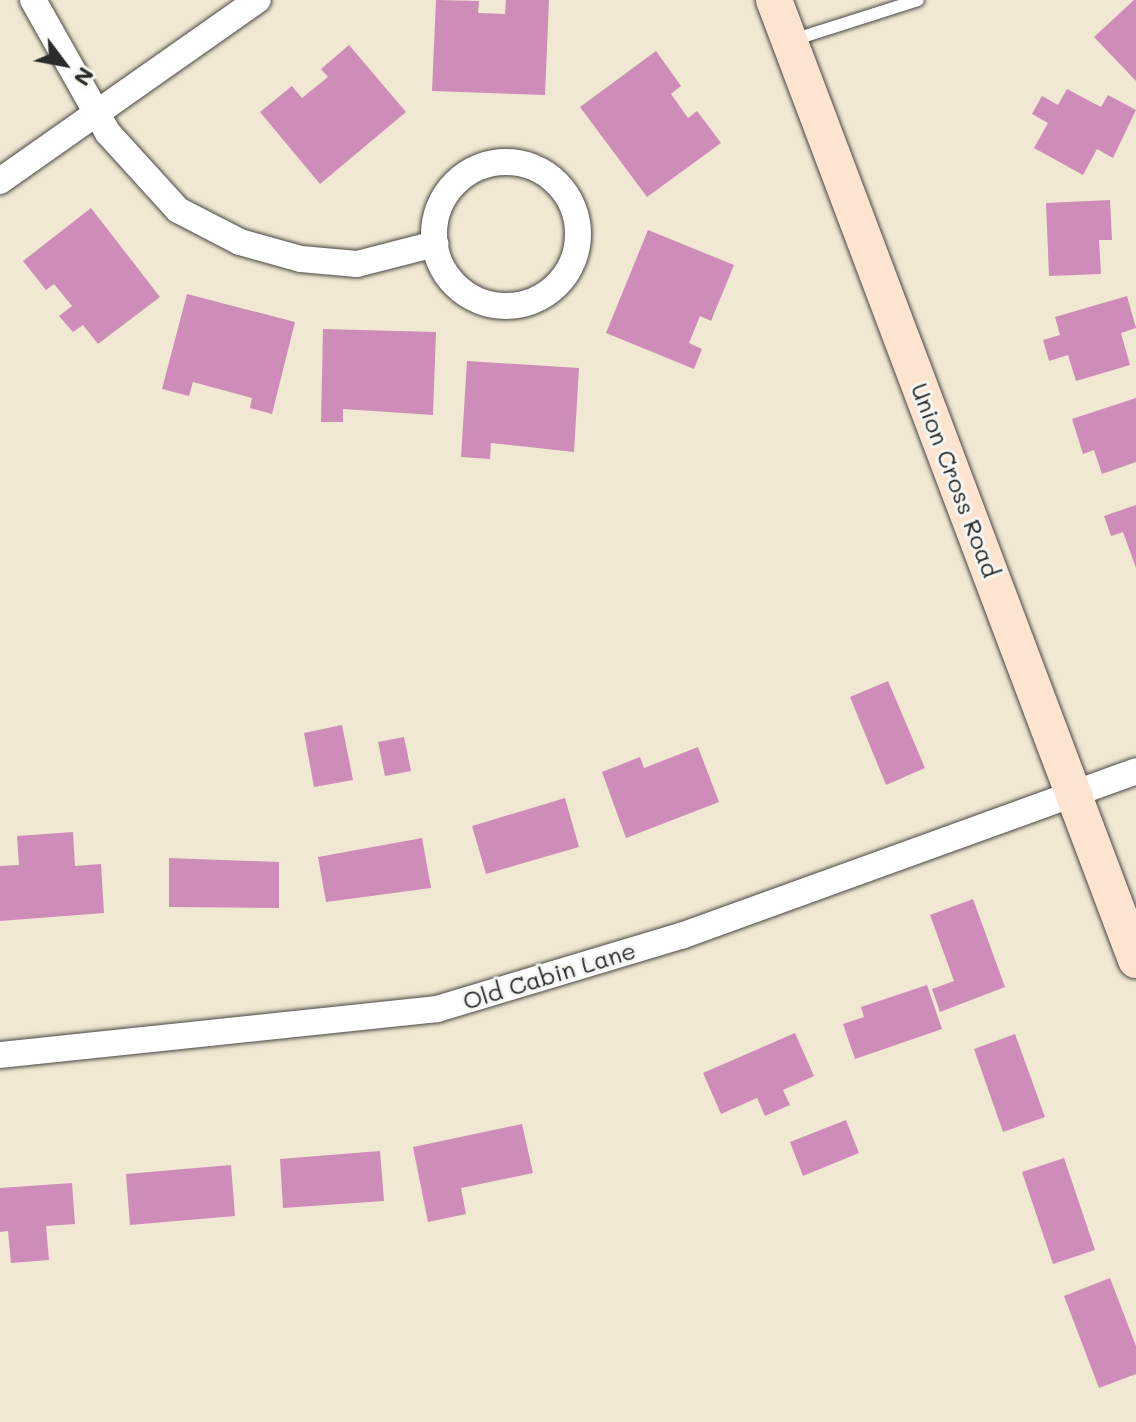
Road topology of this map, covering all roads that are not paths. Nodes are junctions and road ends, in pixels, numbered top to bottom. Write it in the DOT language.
graph roads {
  1 [pos="33,0"];
  2 [pos="258,0"];
  3 [pos="774,0"];
  4 [pos="918,0"];
  5 [pos="790,41"];
  6 [pos="97,112"];
  7 [pos="0,181"];
  8 [pos="435,244"];
  9 [pos="1136,771"];
  10 [pos="1075,794"];
  11 [pos="1136,960"];
  12 [pos="0,1055"];
  1 -- 6 [label="street"];
  2 -- 6 [label="street"];
  3 -- 5 [label="main road, Union Cross Road"];
  4 -- 5 [label="lane"];
  5 -- 10 [label="main road, Union Cross Road"];
  6 -- 7 [label="street"];
  6 -- 8 [label="street"];
  8 -- 8 [label="street"];
  9 -- 10 [label="street, Old Cabin Lane"];
  10 -- 11 [label="main road, Union Cross Road"];
  10 -- 12 [label="street, Old Cabin Lane"];
}
